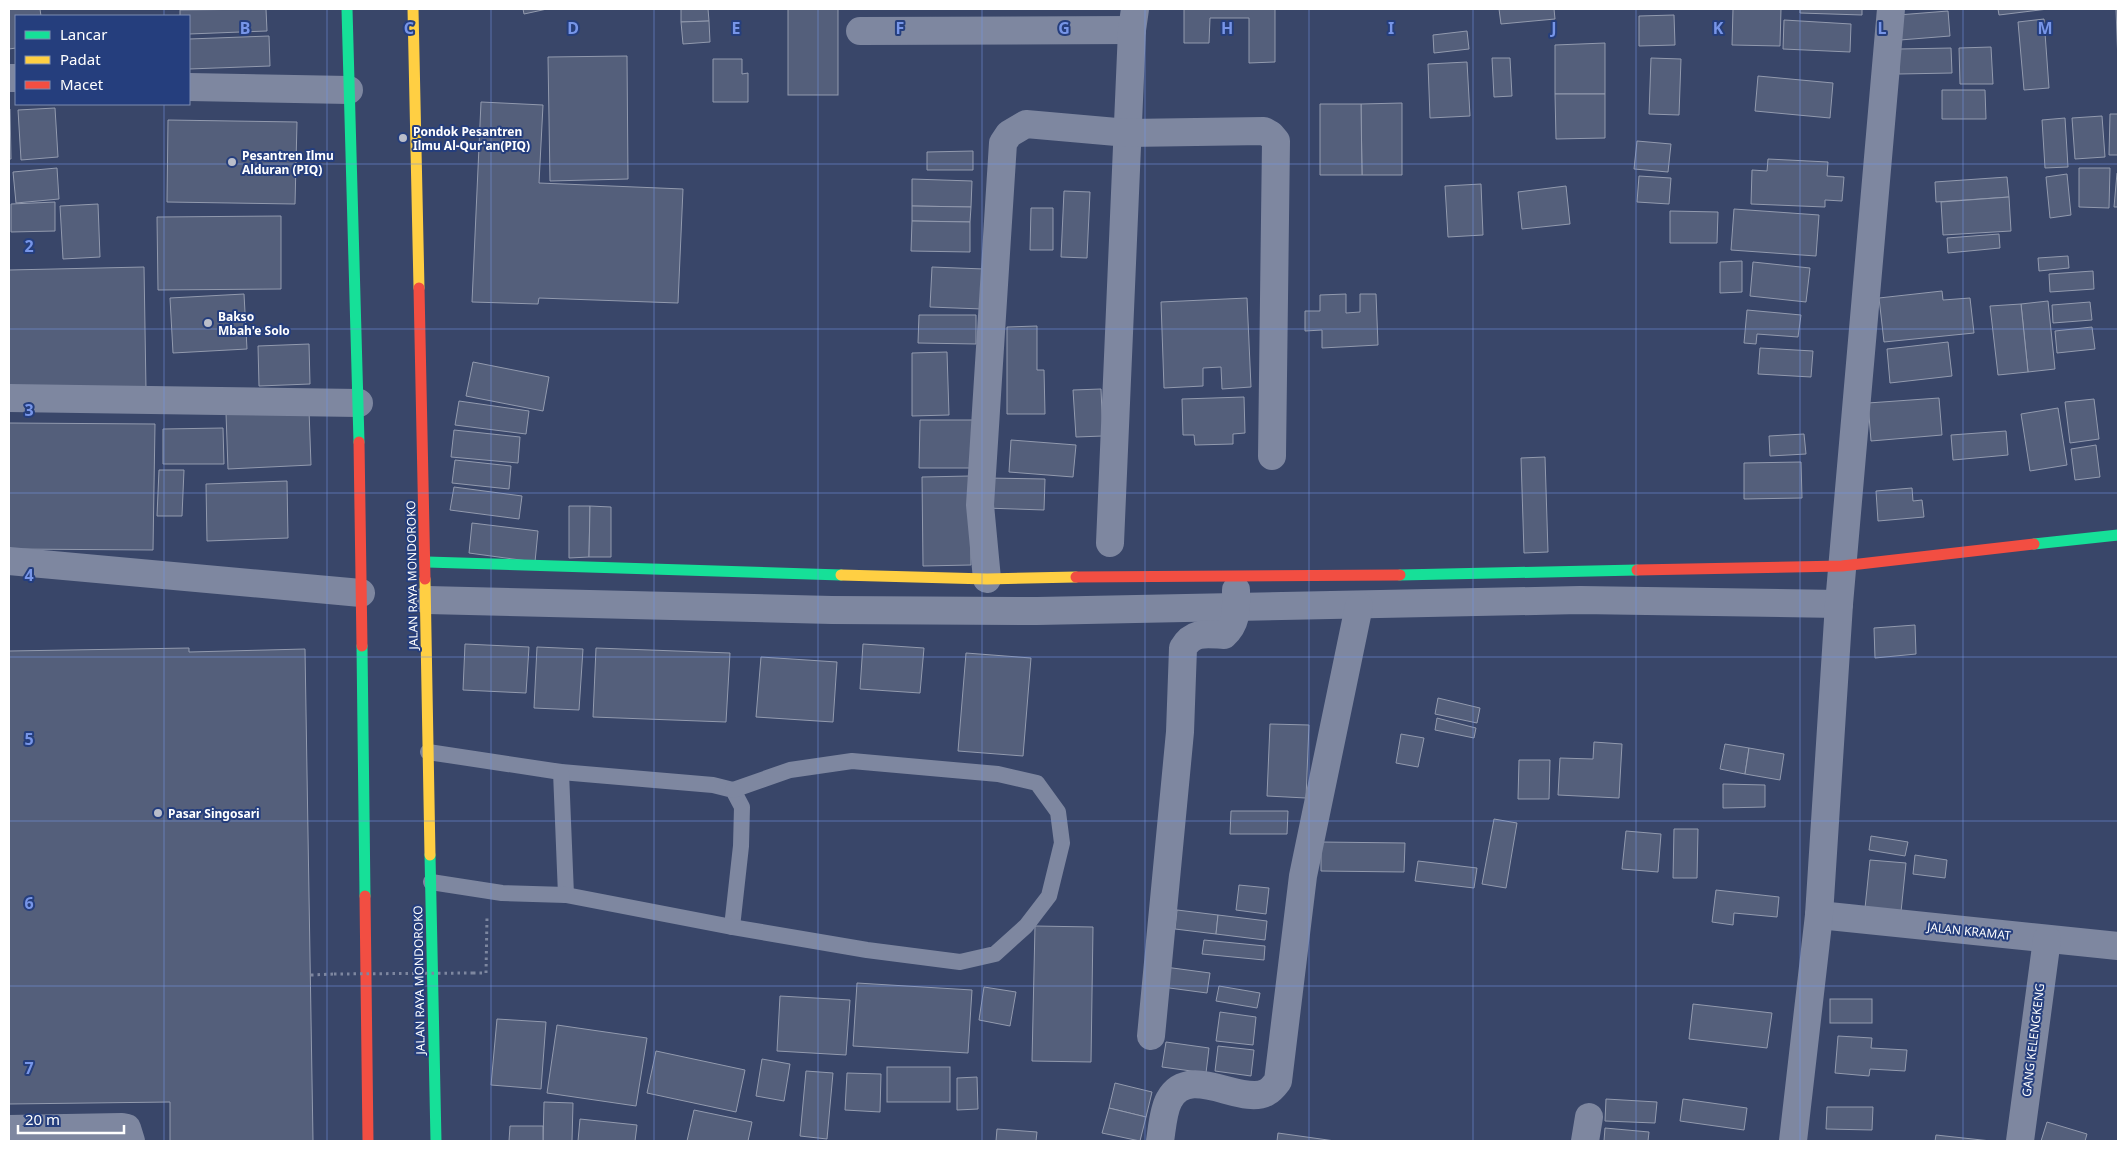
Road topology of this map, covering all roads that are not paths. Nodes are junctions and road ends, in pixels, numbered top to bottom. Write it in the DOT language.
graph roads {
  1 [pos="347,9"];
  2 [pos="413,9"];
  3 [pos="1891,9"];
  4 [pos="1133,19"];
  5 [pos="860,31"];
  6 [pos="190,87"];
  7 [pos="349,90"];
  8 [pos="1128,133"];
  9 [pos="9,398"];
  10 [pos="358,403"];
  11 [pos="1272,456"];
  12 [pos="2118,535"];
  13 [pos="1110,543"];
  14 [pos="9,561"];
  15 [pos="426,562"];
  16 [pos="1236,576"];
  17 [pos="986,579"];
  18 [pos="1841,584"];
  19 [pos="362,593"];
  20 [pos="427,600"];
  21 [pos="1359,606"];
  22 [pos="1236,608"];
  23 [pos="428,752"];
  24 [pos="561,772"];
  25 [pos="733,790"];
  26 [pos="431,882"];
  27 [pos="566,895"];
  28 [pos="1819,915"];
  29 [pos="732,927"];
  30 [pos="2047,939"];
  31 [pos="2118,946"];
  32 [pos="1151,1036"];
  33 [pos="9,1129"];
  34 [pos="131,1141"];
  35 [pos="368,1141"];
  36 [pos="436,1141"];
  37 [pos="1160,1141"];
  38 [pos="1793,1141"];
  39 [pos="2020,1141"];
  1 -- 7 [label="main road"];
  2 -- 15 [label="main road, JALAN RAYA MONDOROKO"];
  3 -- 18 [label="street"];
  4 -- 5 [label="street"];
  4 -- 8 [label="street"];
  6 -- 7 [label="street"];
  7 -- 10 [label="main road"];
  8 -- 11 [label="street"];
  8 -- 13 [label="street"];
  8 -- 17 [label="street"];
  9 -- 10 [label="street"];
  10 -- 19 [label="main road"];
  12 -- 18 [label="main road"];
  14 -- 19 [label="street"];
  15 -- 17 [label="main road"];
  15 -- 20 [label="main road, JALAN RAYA MONDOROKO"];
  16 -- 17 [label="main road"];
  16 -- 18 [label="main road"];
  16 -- 22 [label="street"];
  18 -- 21 [label="street"];
  18 -- 28 [label="street"];
  19 -- 35 [label="main road"];
  20 -- 22 [label="street"];
  20 -- 23 [label="main road, JALAN RAYA MONDOROKO"];
  21 -- 22 [label="street"];
  21 -- 37 [label="street"];
  22 -- 32 [label="street"];
  23 -- 24 [label="lane"];
  23 -- 26 [label="main road, JALAN RAYA MONDOROKO"];
  24 -- 25 [label="lane"];
  24 -- 27 [label="lane"];
  25 -- 29 [label="lane"];
  25 -- 29 [label="lane"];
  26 -- 27 [label="lane"];
  26 -- 36 [label="main road, JALAN RAYA MONDOROKO"];
  27 -- 29 [label="lane"];
  28 -- 30 [label="street, JALAN KRAMAT"];
  28 -- 38 [label="street"];
  30 -- 31 [label="street, JALAN KRAMAT"];
  30 -- 39 [label="street, GANG KELENGKENG"];
  33 -- 34 [label="street"];
}
